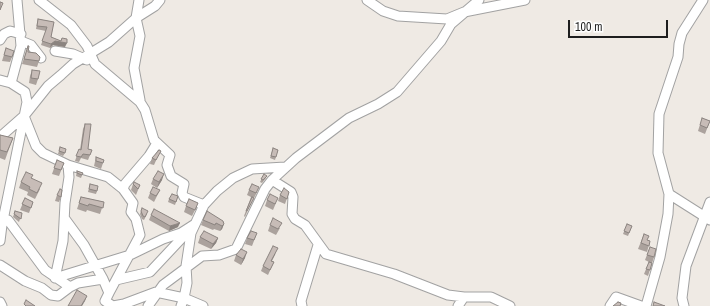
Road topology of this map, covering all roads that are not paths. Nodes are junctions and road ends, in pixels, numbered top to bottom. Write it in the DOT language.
graph roads {
  1 [pos="17,0"];
  2 [pos="39,0"];
  3 [pos="139,0"];
  4 [pos="160,0"];
  5 [pos="367,0"];
  6 [pos="479,0"];
  7 [pos="525,0"];
  8 [pos="703,0"];
  9 [pos="464,12"];
  10 [pos="136,18"];
  11 [pos="21,38"];
  12 [pos="0,40"];
  13 [pos="55,51"];
  14 [pos="87,57"];
  15 [pos="41,58"];
  16 [pos="0,80"];
  17 [pos="11,83"];
  18 [pos="140,102"];
  19 [pos="24,116"];
  20 [pos="0,130"];
  21 [pos="10,130"];
  22 [pos="0,137"];
  23 [pos="157,143"];
  24 [pos="68,165"];
  25 [pos="285,167"];
  26 [pos="272,180"];
  27 [pos="123,189"];
  28 [pos="669,194"];
  29 [pos="710,202"];
  30 [pos="204,205"];
  31 [pos="0,211"];
  32 [pos="707,218"];
  33 [pos="65,219"];
  34 [pos="195,224"];
  35 [pos="1,227"];
  36 [pos="0,241"];
  37 [pos="318,245"];
  38 [pos="130,254"];
  39 [pos="0,265"];
  40 [pos="95,266"];
  41 [pos="186,266"];
  42 [pos="55,278"];
  43 [pos="103,279"];
  44 [pos="116,280"];
  45 [pos="70,287"];
  46 [pos="156,292"];
  47 [pos="109,294"];
  48 [pos="464,297"];
  49 [pos="0,302"];
  50 [pos="183,302"];
  51 [pos="2,306"];
  52 [pos="113,306"];
  53 [pos="148,306"];
  54 [pos="203,306"];
  55 [pos="302,306"];
  56 [pos="458,306"];
  57 [pos="510,306"];
  58 [pos="610,306"];
  59 [pos="641,306"];
  60 [pos="646,306"];
  61 [pos="684,306"];
  1 -- 11 [label="street"];
  2 -- 14 [label="street"];
  3 -- 10 [label="street"];
  4 -- 10 [label="street"];
  5 -- 9 [label="street"];
  6 -- 9 [label="street"];
  7 -- 9 [label="street"];
  8 -- 28 [label="street"];
  9 -- 25 [label="street"];
  10 -- 14 [label="street"];
  10 -- 18 [label="street"];
  11 -- 12 [label="street"];
  11 -- 15 [label="street"];
  11 -- 17 [label="street"];
  13 -- 14 [label="street"];
  14 -- 18 [label="street"];
  14 -- 19 [label="street"];
  16 -- 17 [label="street"];
  17 -- 19 [label="street"];
  18 -- 23 [label="street"];
  19 -- 21 [label="street"];
  19 -- 24 [label="street"];
  19 -- 35 [label="street"];
  20 -- 21 [label="street"];
  21 -- 22 [label="street"];
  23 -- 27 [label="street"];
  23 -- 30 [label="street"];
  24 -- 27 [label="street"];
  24 -- 33 [label="street"];
  25 -- 26 [label="street"];
  25 -- 30 [label="street"];
  26 -- 37 [label="street"];
  26 -- 41 [label="street"];
  27 -- 38 [label="street"];
  28 -- 32 [label="street"];
  28 -- 60 [label="street"];
  29 -- 32 [label="street"];
  30 -- 34 [label="street"];
  31 -- 35 [label="street"];
  32 -- 61 [label="street"];
  33 -- 40 [label="street"];
  33 -- 42 [label="street"];
  34 -- 38 [label="street"];
  34 -- 41 [label="street"];
  34 -- 44 [label="street"];
  35 -- 36 [label="street"];
  35 -- 42 [label="street"];
  37 -- 48 [label="street"];
  37 -- 55 [label="street"];
  38 -- 40 [label="street"];
  38 -- 44 [label="street"];
  39 -- 45 [label="street"];
  40 -- 42 [label="street"];
  40 -- 43 [label="street"];
  41 -- 46 [label="street"];
  41 -- 50 [label="street"];
  42 -- 45 [label="street"];
  43 -- 45 [label="street"];
  43 -- 47 [label="street"];
  44 -- 47 [label="street"];
  46 -- 50 [label="street"];
  46 -- 52 [label="street"];
  46 -- 53 [label="street"];
  47 -- 52 [label="street"];
  48 -- 56 [label="street"];
  48 -- 57 [label="street"];
  49 -- 51 [label="street"];
  50 -- 54 [label="street"];
  58 -- 59 [label="street"];
}
